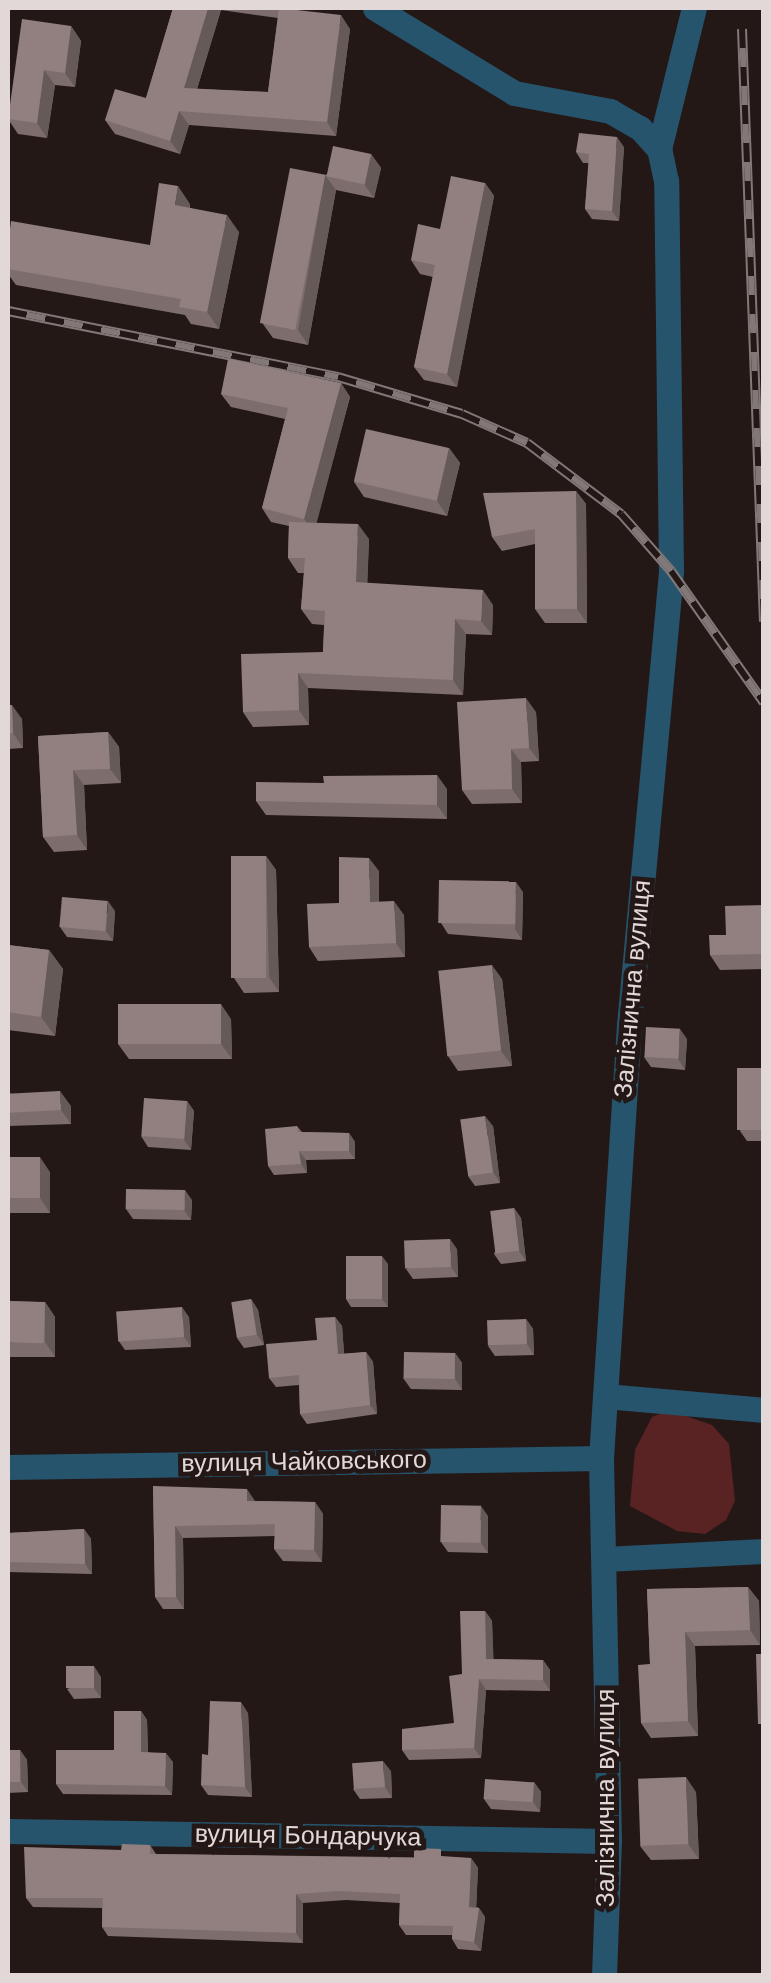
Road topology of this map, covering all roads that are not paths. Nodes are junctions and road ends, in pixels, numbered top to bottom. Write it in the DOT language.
graph roads {
  1 [pos="375,8"];
  2 [pos="694,8"];
  3 [pos="659,149"];
  4 [pos="605,1396"];
  5 [pos="764,1410"];
  6 [pos="601,1458"];
  7 [pos="8,1467"];
  8 [pos="764,1551"];
  9 [pos="604,1559"];
  10 [pos="8,1831"];
  11 [pos="609,1842"];
  12 [pos="604,1976"];
  1 -- 3 [label="street"];
  2 -- 3 [label="street, Залізнична вулиця"];
  3 -- 4 [label="street, Залізнична вулиця"];
  4 -- 5 [label="street"];
  4 -- 6 [label="street, Залізнична вулиця"];
  6 -- 7 [label="street, вулиця Чайковського"];
  6 -- 9 [label="street, Залізнична вулиця"];
  8 -- 9 [label="street"];
  9 -- 11 [label="street, Залізнична вулиця"];
  10 -- 11 [label="street, вулиця Бондарчука"];
  11 -- 12 [label="street, Залізнична вулиця"];
}
